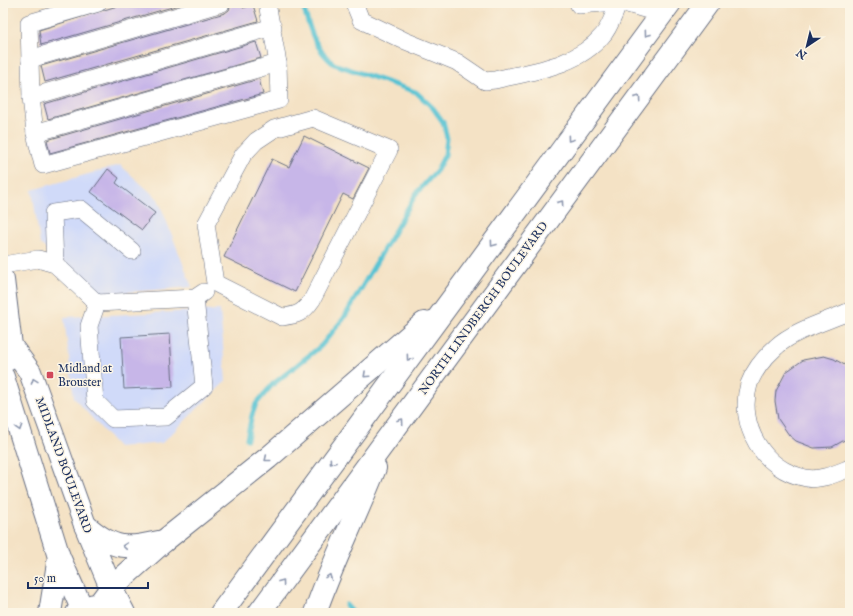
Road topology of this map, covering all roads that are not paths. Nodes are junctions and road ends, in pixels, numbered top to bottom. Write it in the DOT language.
graph roads {
  1 [pos="98,3"];
  2 [pos="222,3"];
  3 [pos="267,3"];
  4 [pos="354,3"];
  5 [pos="578,3"];
  6 [pos="604,3"];
  7 [pos="619,3"];
  8 [pos="624,3"];
  9 [pos="708,3"];
  10 [pos="74,6"];
  11 [pos="666,8"];
  12 [pos="273,28"];
  13 [pos="30,59"];
  14 [pos="278,63"];
  15 [pos="31,97"];
  16 [pos="35,133"];
  17 [pos="132,251"];
  18 [pos="55,264"];
  19 [pos="3,265"];
  20 [pos="3,280"];
  21 [pos="215,283"];
  22 [pos="195,298"];
  23 [pos="97,303"];
  24 [pos="449,304"];
  25 [pos="850,311"];
  26 [pos="7,347"];
  27 [pos="3,373"];
  28 [pos="3,377"];
  29 [pos="384,444"];
  30 [pos="850,468"];
  31 [pos="85,525"];
  32 [pos="164,541"];
  33 [pos="59,557"];
  34 [pos="96,608"];
  35 [pos="50,613"];
  36 [pos="124,613"];
  37 [pos="221,613"];
  38 [pos="259,613"];
  39 [pos="315,613"];
  1 -- 10 [label="lane"];
  2 -- 13 [label="lane"];
  3 -- 12 [label="lane"];
  4 -- 7 [label="lane"];
  5 -- 6 [label="lane"];
  8 -- 11 [label="lane"];
  29 -- 9 [label="main road, NORTH LINDBERGH BOULEVARD, one-way"];
  10 -- 13 [label="lane"];
  11 -- 24 [label="main road, one-way"];
  12 -- 14 [label="lane"];
  12 -- 15 [label="lane"];
  13 -- 15 [label="lane"];
  14 -- 16 [label="lane"];
  14 -- 16 [label="lane"];
  15 -- 16 [label="lane"];
  17 -- 18 [label="lane"];
  18 -- 19 [label="lane"];
  18 -- 23 [label="lane"];
  20 -- 26 [label="main road, MIDLAND BOULEVARD"];
  21 -- 21 [label="lane"];
  21 -- 22 [label="lane"];
  22 -- 23 [label="lane"];
  22 -- 23 [label="lane"];
  24 -- 32 [label="main road, one-way"];
  24 -- 37 [label="main road, one-way"];
  25 -- 30 [label="lane"];
  26 -- 27 [label="main road, MIDLAND BOULEVARD"];
  31 -- 26 [label="main road, MIDLAND BOULEVARD, one-way"];
  28 -- 33 [label="main road, one-way"];
  38 -- 29 [label="main road, NORTH LINDBERGH BOULEVARD, one-way"];
  39 -- 29 [label="main road, one-way"];
  32 -- 31 [label="main road, one-way"];
  31 -- 34 [label="main road, MIDLAND BOULEVARD"];
  32 -- 34 [label="main road"];
  33 -- 34 [label="main road"];
  33 -- 35 [label="main road"];
  34 -- 36 [label="main road"];
}
